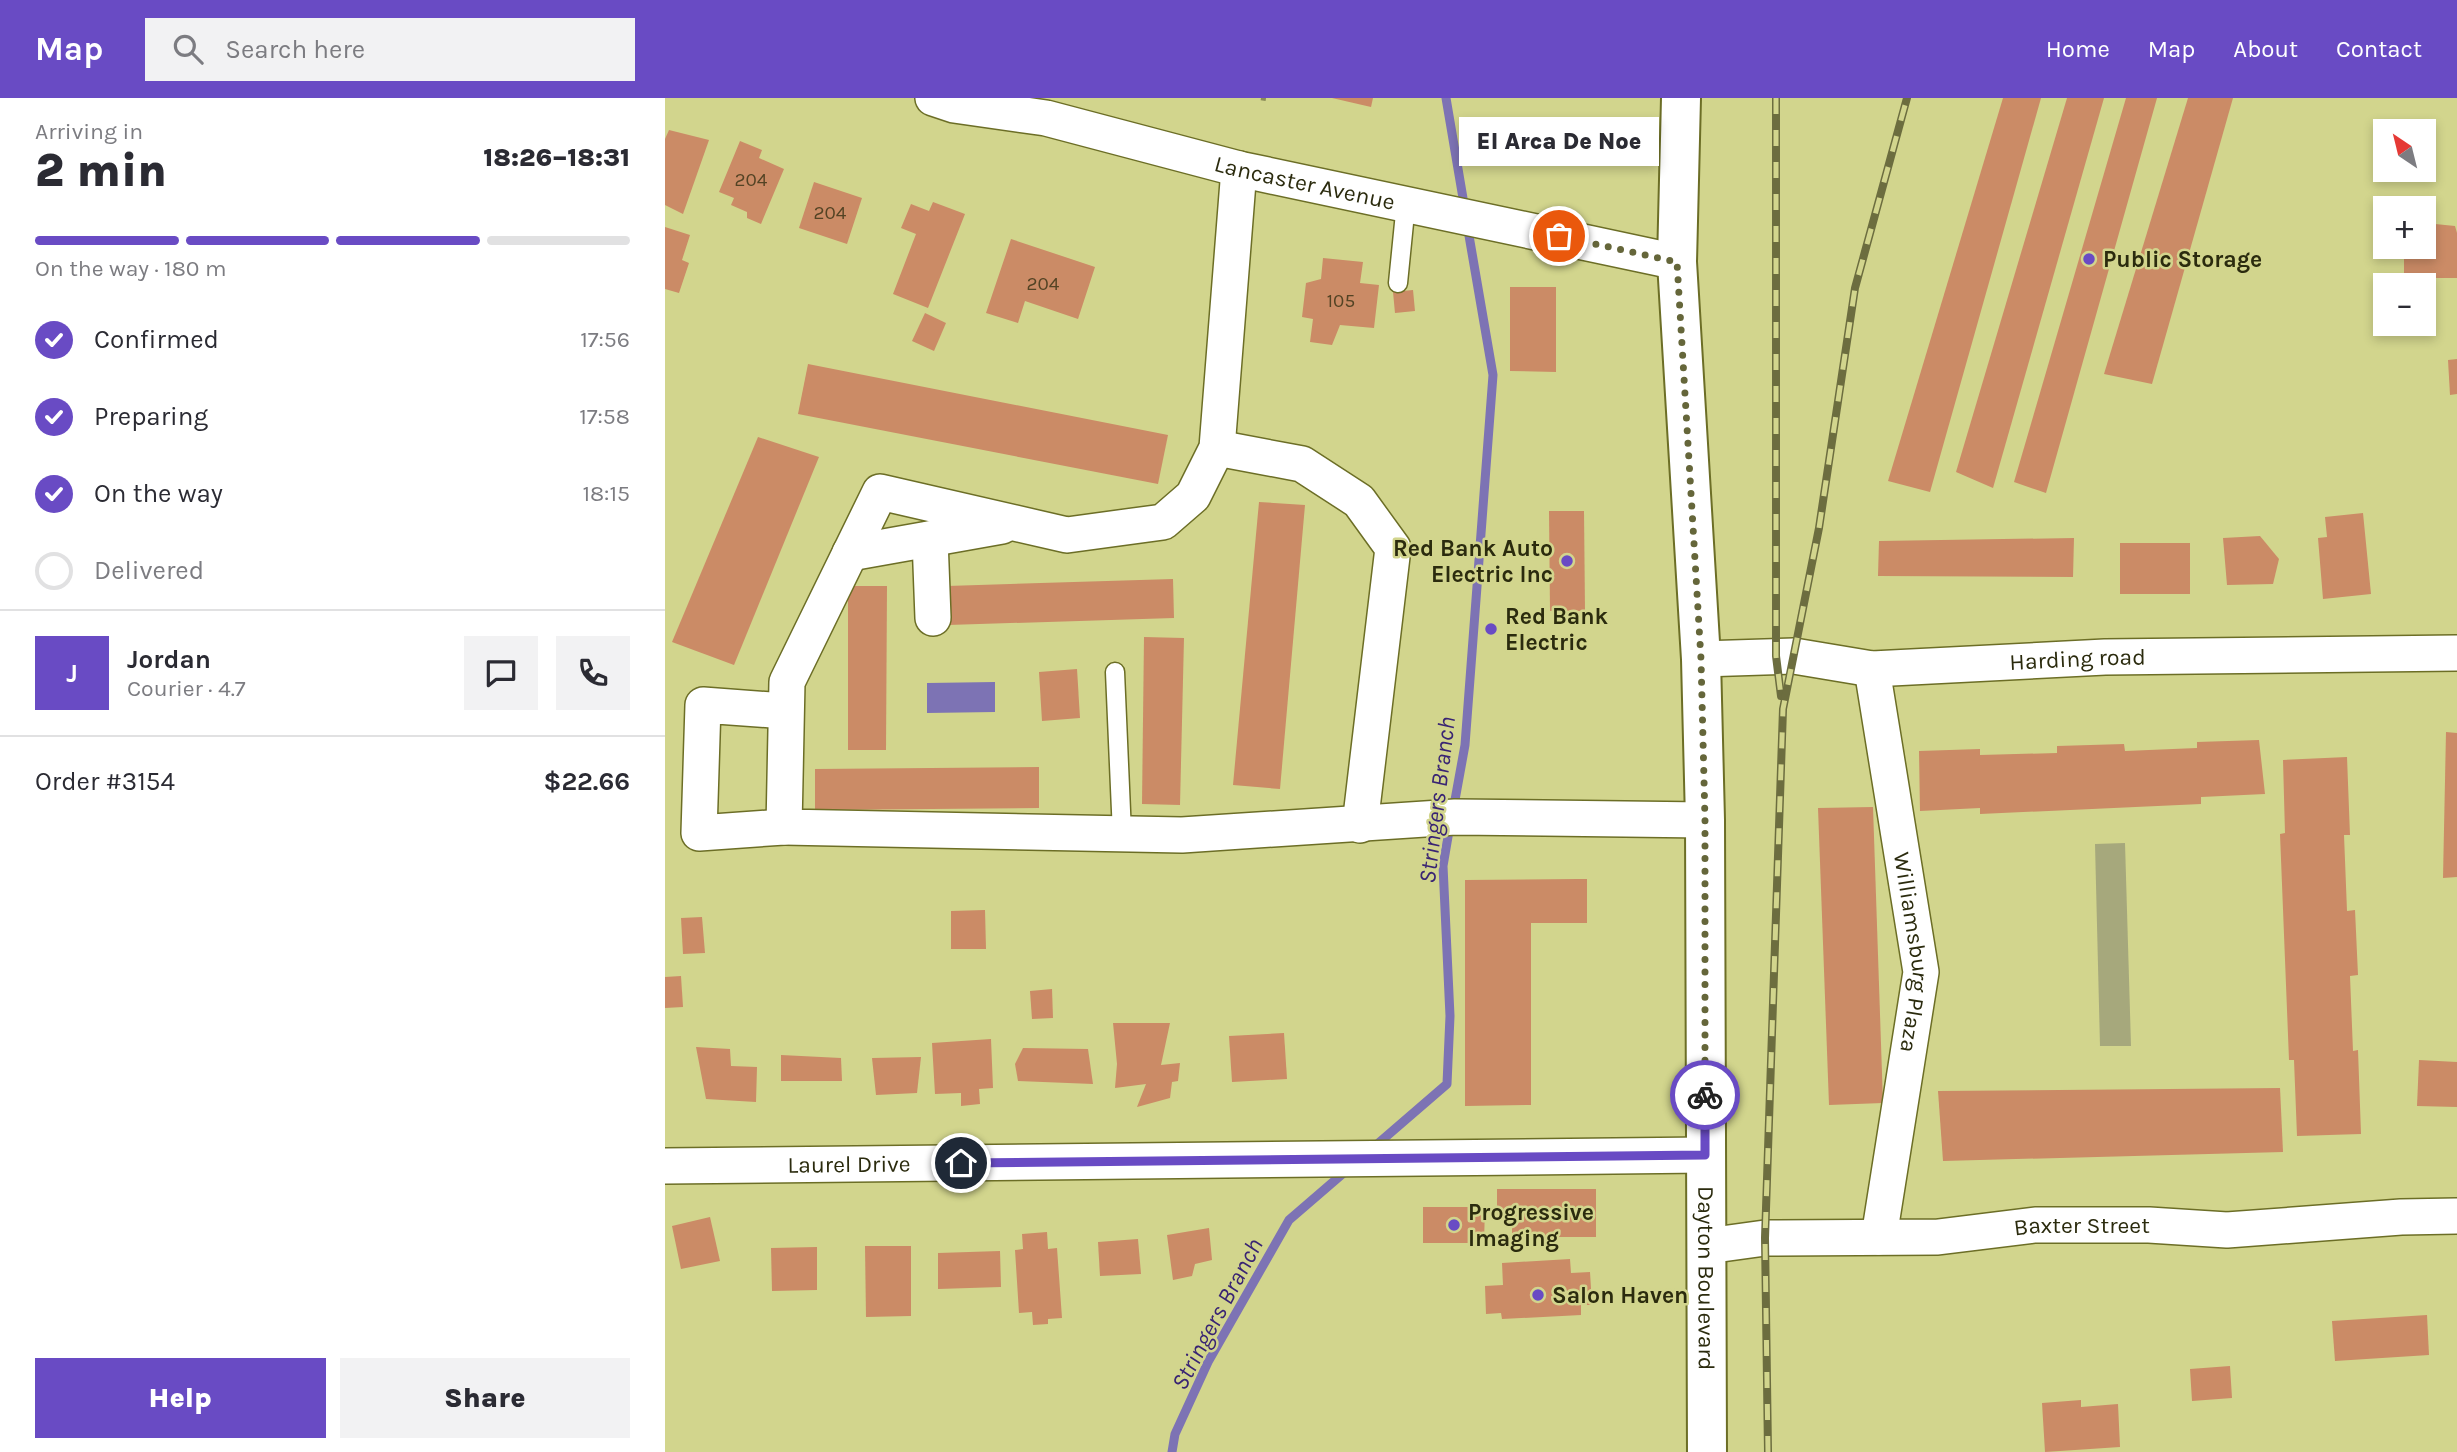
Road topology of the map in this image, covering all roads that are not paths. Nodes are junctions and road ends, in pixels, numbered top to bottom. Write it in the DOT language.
graph roads {
  1 [pos="933,98"];
  2 [pos="1681,98"];
  3 [pos="1046,108"];
  4 [pos="1239,169"];
  5 [pos="1406,203"];
  6 [pos="1677,262"];
  7 [pos="1398,283"];
  8 [pos="1217,448"];
  9 [pos="1017,524"];
  10 [pos="930,539"];
  11 [pos="850,553"];
  12 [pos="933,618"];
  13 [pos="2457,653"];
  14 [pos="1701,659"];
  15 [pos="1872,669"];
  16 [pos="1115,672"];
  17 [pos="785,711"];
  18 [pos="1705,820"];
  19 [pos="1360,825"];
  20 [pos="784,827"];
  21 [pos="1122,834"];
  22 [pos="1705,1155"];
  23 [pos="665,1166"];
  24 [pos="2457,1216"];
  25 [pos="1878,1237"];
  26 [pos="1707,1246"];
  27 [pos="1707,1452"];
  1 -- 3 [label="street, Lancaster Avenue"];
  2 -- 6 [label="main road, Dayton Boulevard"];
  3 -- 4 [label="street, Lancaster Avenue"];
  4 -- 5 [label="street, Lancaster Avenue"];
  4 -- 8 [label="street"];
  5 -- 6 [label="street, Lancaster Avenue"];
  5 -- 7 [label="lane"];
  6 -- 14 [label="main road, Dayton Boulevard"];
  8 -- 9 [label="street"];
  8 -- 19 [label="street"];
  9 -- 10 [label="street"];
  9 -- 11 [label="street"];
  10 -- 11 [label="street"];
  10 -- 12 [label="street"];
  11 -- 17 [label="street"];
  13 -- 15 [label="street, Harding road"];
  14 -- 15 [label="street, Harding road"];
  14 -- 18 [label="main road, Dayton Boulevard"];
  15 -- 25 [label="street, Williamsburg Plaza"];
  16 -- 21 [label="lane"];
  17 -- 20 [label="street"];
  17 -- 20 [label="street"];
  18 -- 19 [label="street"];
  18 -- 22 [label="main road, Dayton Boulevard"];
  19 -- 21 [label="street"];
  20 -- 21 [label="street"];
  22 -- 23 [label="street, Laurel Drive"];
  22 -- 26 [label="main road, Dayton Boulevard"];
  24 -- 25 [label="street, Baxter Street"];
  25 -- 26 [label="street, Baxter Street"];
  26 -- 27 [label="main road, Dayton Boulevard"];
}
